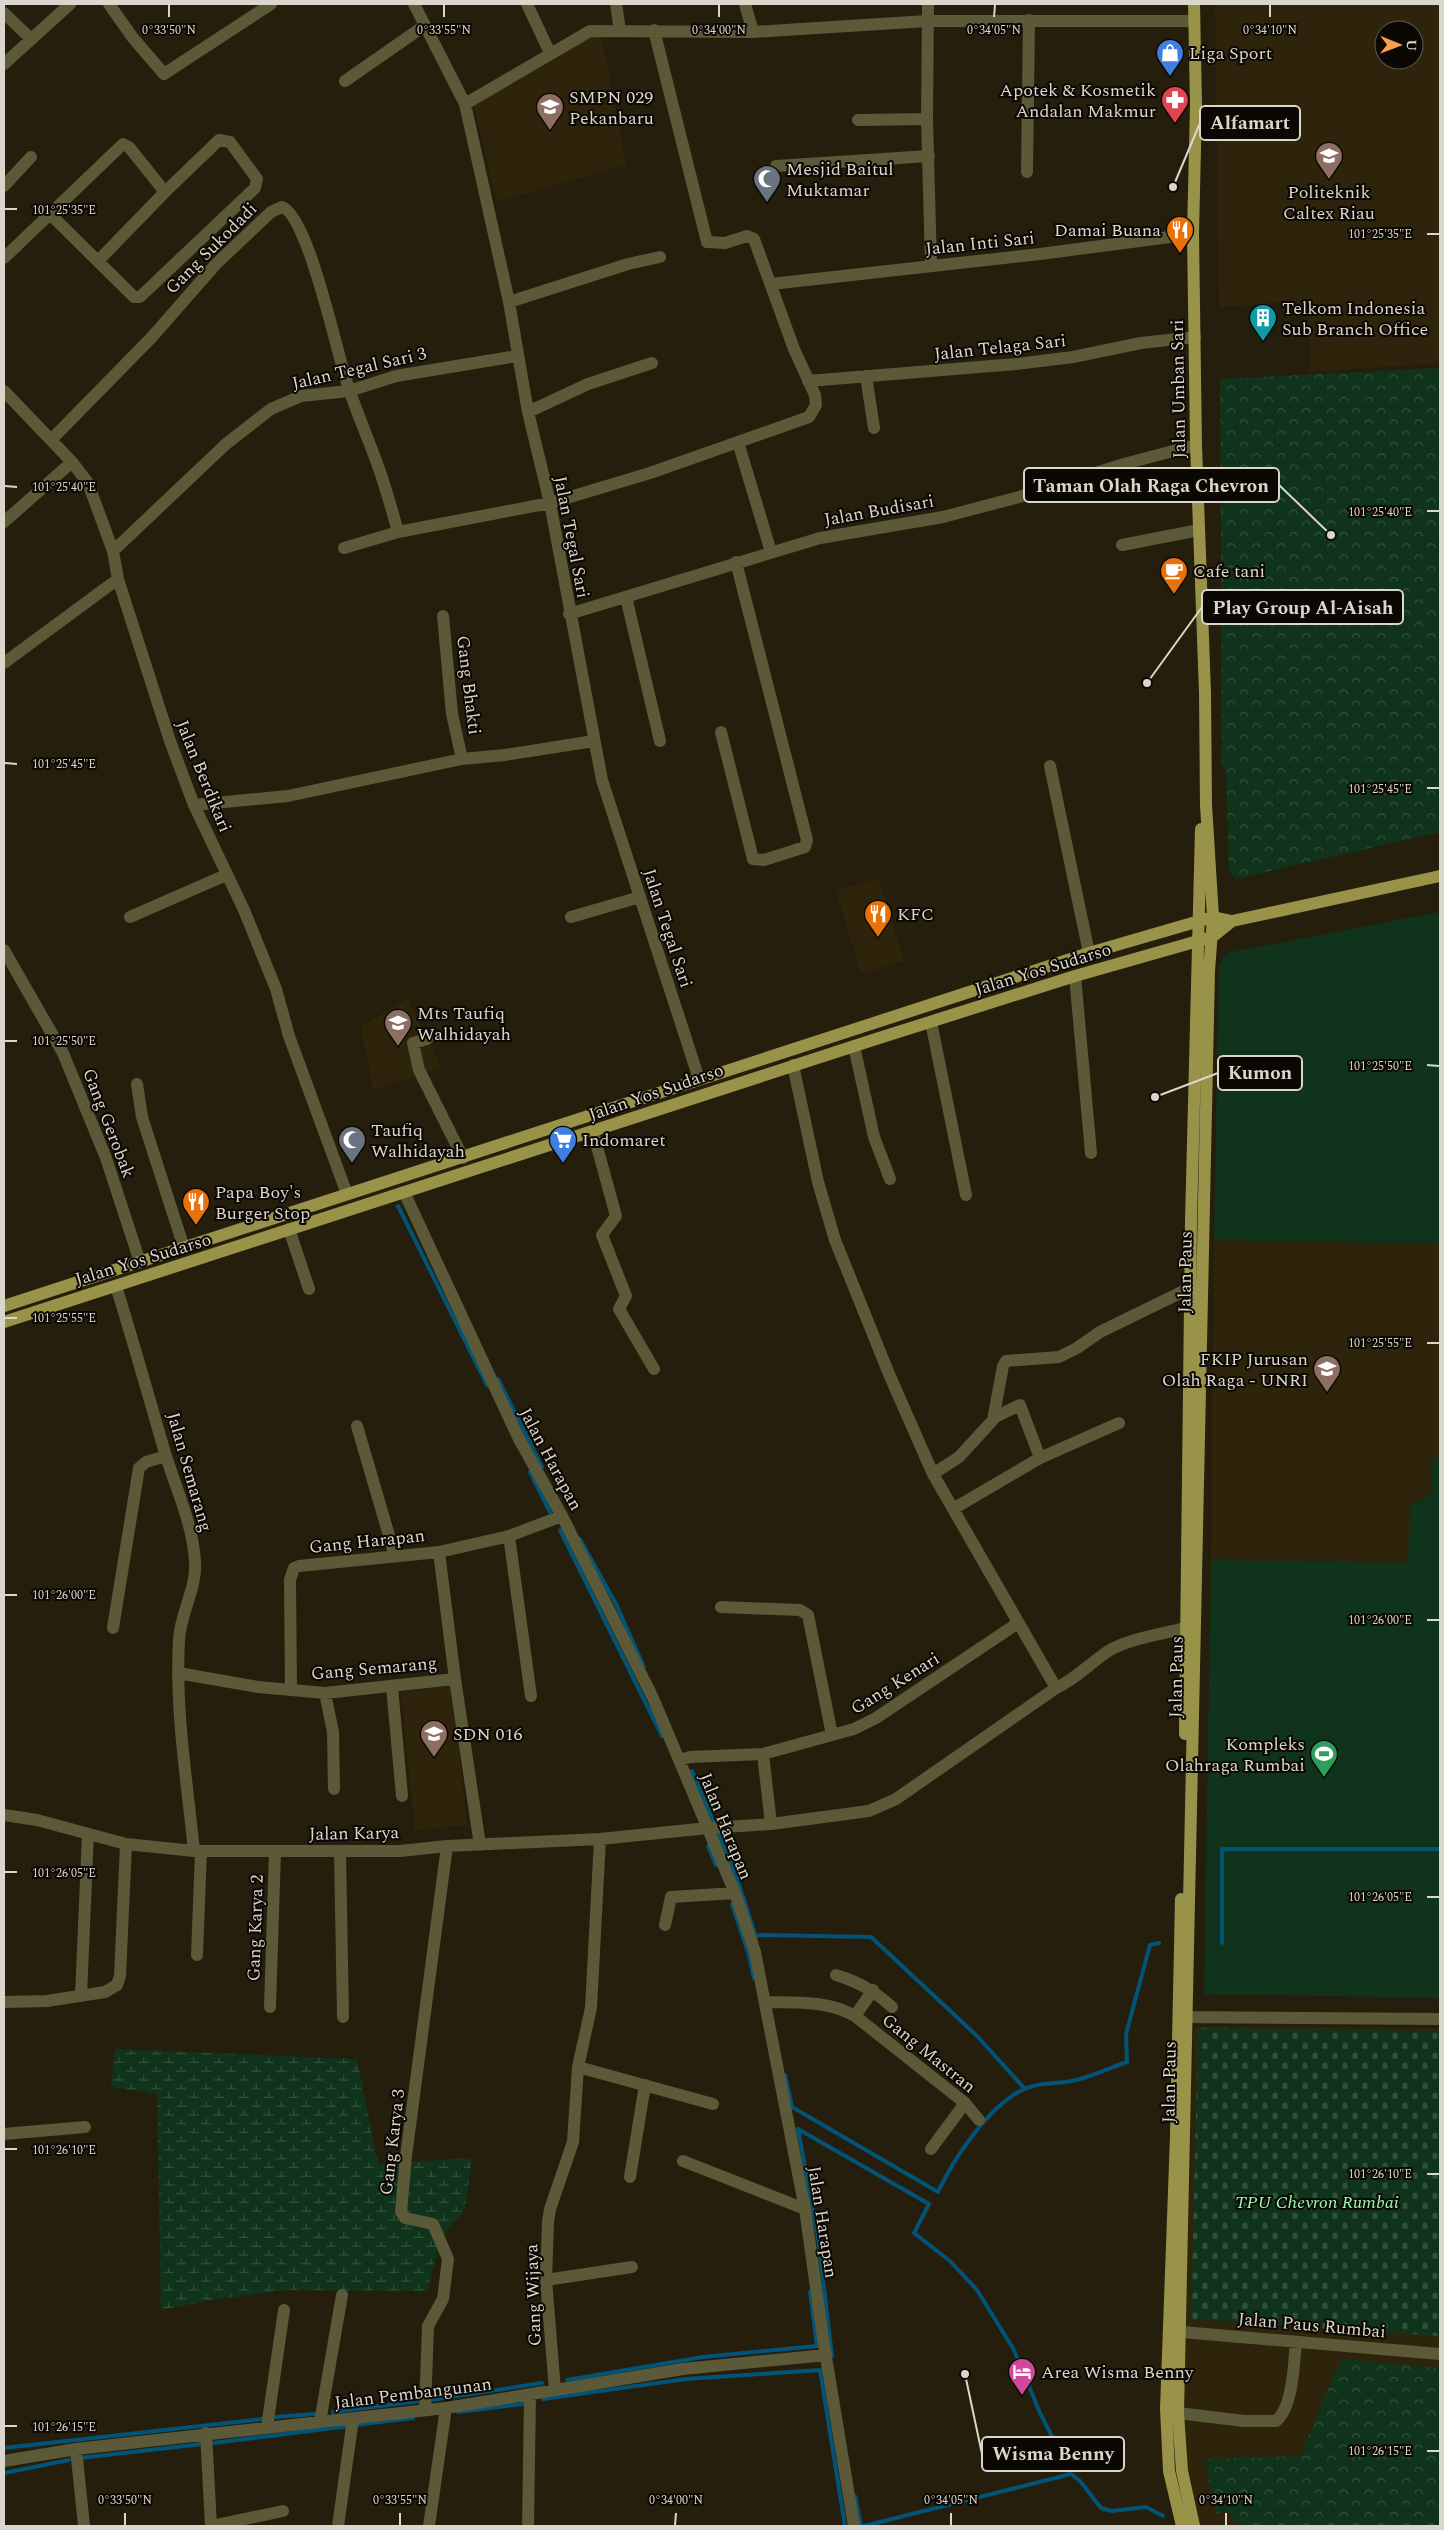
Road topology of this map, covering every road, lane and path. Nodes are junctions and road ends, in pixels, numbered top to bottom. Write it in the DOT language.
graph roads {
  1 [pos="70,4"];
  2 [pos="109,4"];
  3 [pos="272,4"];
  4 [pos="414,4"];
  5 [pos="528,4"];
  6 [pos="616,4"];
  7 [pos="745,4"];
  8 [pos="928,4"];
  9 [pos="1194,4"];
  10 [pos="4,13"];
  11 [pos="1029,20"];
  12 [pos="927,21"];
  13 [pos="1194,21"];
  14 [pos="424,26"];
  15 [pos="654,30"];
  16 [pos="620,31"];
  17 [pos="753,32"];
  18 [pos="31,39"];
  19 [pos="550,53"];
  20 [pos="4,64"];
  21 [pos="345,81"];
  22 [pos="464,104"];
  23 [pos="927,119"];
  24 [pos="858,120"];
  25 [pos="929,156"];
  26 [pos="31,157"];
  27 [pos="776,166"];
  28 [pos="1028,172"];
  29 [pos="4,186"];
  30 [pos="165,192"];
  31 [pos="51,215"];
  32 [pos="1193,234"];
  33 [pos="660,257"];
  34 [pos="4,258"];
  35 [pos="98,261"];
  36 [pos="931,265"];
  37 [pos="771,284"];
  38 [pos="509,302"];
  39 [pos="1195,337"];
  40 [pos="517,356"];
  41 [pos="652,363"];
  42 [pos="866,376"];
  43 [pos="808,381"];
  44 [pos="4,391"];
  45 [pos="349,391"];
  46 [pos="528,412"];
  47 [pos="874,428"];
  48 [pos="51,440"];
  49 [pos="738,442"];
  50 [pos="1196,445"];
  51 [pos="72,462"];
  52 [pos="550,504"];
  53 [pos="4,522"];
  54 [pos="1199,530"];
  55 [pos="398,532"];
  56 [pos="1122,545"];
  57 [pos="344,548"];
  58 [pos="113,551"];
  59 [pos="771,552"];
  60 [pos="736,562"];
  61 [pos="118,578"];
  62 [pos="626,597"];
  63 [pos="569,614"];
  64 [pos="443,616"];
  65 [pos="4,663"];
  66 [pos="721,732"];
  67 [pos="594,741"];
  68 [pos="660,741"];
  69 [pos="462,759"];
  70 [pos="1050,766"];
  71 [pos="194,805"];
  72 [pos="1206,805"];
  73 [pos="226,874"];
  74 [pos="1440,876"];
  75 [pos="640,897"];
  76 [pos="130,916"];
  77 [pos="572,917"];
  78 [pos="1213,917"];
  79 [pos="1232,921"];
  80 [pos="1198,922"];
  81 [pos="1212,937"];
  82 [pos="1198,941"];
  83 [pos="4,950"];
  84 [pos="1089,953"];
  85 [pos="1075,976"];
  86 [pos="931,1022"];
  87 [pos="872,1025"];
  88 [pos="427,1039"];
  89 [pos="876,1039"];
  90 [pos="854,1046"];
  91 [pos="793,1065"];
  92 [pos="699,1079"];
  93 [pos="137,1084"];
  94 [pos="593,1132"];
  95 [pos="1091,1153"];
  96 [pos="463,1158"];
  97 [pos="890,1179"];
  98 [pos="404,1192"];
  99 [pos="347,1194"];
  100 [pos="966,1194"];
  101 [pos="251,1226"];
  102 [pos="289,1229"];
  103 [pos="255,1242"];
  104 [pos="184,1248"];
  105 [pos="140,1262"];
  106 [pos="116,1286"];
  107 [pos="1190,1288"];
  108 [pos="310,1289"];
  109 [pos="4,1306"];
  110 [pos="4,1322"];
  111 [pos="654,1369"];
  112 [pos="995,1417"];
  113 [pos="1119,1424"];
  114 [pos="357,1426"];
  115 [pos="166,1456"];
  116 [pos="1040,1458"];
  117 [pos="933,1474"];
  118 [pos="952,1509"];
  119 [pos="560,1517"];
  120 [pos="509,1536"];
  121 [pos="439,1552"];
  122 [pos="395,1556"];
  123 [pos="721,1607"];
  124 [pos="1018,1623"];
  125 [pos="113,1628"];
  126 [pos="1185,1628"];
  127 [pos="178,1673"];
  128 [pos="455,1679"];
  129 [pos="392,1687"];
  130 [pos="1056,1688"];
  131 [pos="291,1690"];
  132 [pos="325,1693"];
  133 [pos="531,1696"];
  134 [pos="832,1735"];
  135 [pos="762,1754"];
  136 [pos="685,1759"];
  137 [pos="334,1790"];
  138 [pos="402,1796"];
  139 [pos="4,1815"];
  140 [pos="771,1824"];
  141 [pos="710,1827"];
  142 [pos="88,1834"];
  143 [pos="600,1839"];
  144 [pos="126,1844"];
  145 [pos="447,1846"];
  146 [pos="480,1846"];
  147 [pos="198,1851"];
  148 [pos="275,1851"];
  149 [pos="340,1852"];
  150 [pos="735,1893"];
  151 [pos="665,1924"];
  152 [pos="197,1955"];
  153 [pos="836,1975"];
  154 [pos="873,1990"];
  155 [pos="81,1995"];
  156 [pos="4,2002"];
  157 [pos="766,2002"];
  158 [pos="270,2007"];
  159 [pos="892,2007"];
  160 [pos="855,2016"];
  161 [pos="343,2017"];
  162 [pos="1183,2017"];
  163 [pos="1440,2018"];
  164 [pos="578,2067"];
  165 [pos="645,2085"];
  166 [pos="965,2103"];
  167 [pos="713,2104"];
  168 [pos="788,2116"];
  169 [pos="979,2120"];
  170 [pos="801,2122"];
  171 [pos="84,2127"];
  172 [pos="4,2134"];
  173 [pos="931,2149"];
  174 [pos="683,2161"];
  175 [pos="630,2177"];
  176 [pos="805,2209"];
  177 [pos="632,2267"];
  178 [pos="546,2280"];
  179 [pos="342,2295"];
  180 [pos="284,2310"];
  181 [pos="1182,2332"];
  182 [pos="1296,2342"];
  183 [pos="1440,2354"];
  184 [pos="826,2355"];
  185 [pos="555,2386"];
  186 [pos="530,2396"];
  187 [pos="446,2409"];
  188 [pos="425,2410"];
  189 [pos="1178,2413"];
  190 [pos="320,2422"];
  191 [pos="353,2423"];
  192 [pos="267,2427"];
  193 [pos="206,2433"];
  194 [pos="76,2449"];
  195 [pos="4,2461"];
  196 [pos="283,2512"];
  197 [pos="84,2526"];
  198 [pos="211,2526"];
  199 [pos="338,2526"];
  200 [pos="429,2526"];
  201 [pos="528,2526"];
  202 [pos="854,2526"];
  203 [pos="1182,2526"];
  204 [pos="1194,2526"];
  1 -- 18 [label="street"];
  2 -- 3 [label="street"];
  4 -- 14 [label="street, Jalan Tegal Sari"];
  5 -- 19 [label="street"];
  6 -- 16 [label="street"];
  7 -- 17 [label="street"];
  8 -- 12 [label="street"];
  9 -- 13 [label="main road, Jalan Umban Sari"];
  10 -- 18 [label="street"];
  11 -- 12 [label="street"];
  11 -- 13 [label="street"];
  11 -- 28 [label="street"];
  12 -- 17 [label="street"];
  12 -- 23 [label="street"];
  13 -- 32 [label="main road, Jalan Umban Sari"];
  14 -- 21 [label="street"];
  14 -- 22 [label="street, Jalan Tegal Sari"];
  15 -- 16 [label="street"];
  15 -- 17 [label="street"];
  15 -- 37 [label="street"];
  16 -- 19 [label="street"];
  18 -- 20 [label="street"];
  19 -- 22 [label="street"];
  22 -- 38 [label="street, Jalan Tegal Sari"];
  23 -- 24 [label="street"];
  23 -- 25 [label="street"];
  25 -- 27 [label="street"];
  25 -- 36 [label="street"];
  26 -- 29 [label="street"];
  30 -- 31 [label="street"];
  30 -- 35 [label="street"];
  30 -- 35 [label="street"];
  31 -- 34 [label="street"];
  31 -- 35 [label="street"];
  32 -- 36 [label="street, Jalan Inti Sari"];
  32 -- 39 [label="main road, Jalan Umban Sari"];
  33 -- 38 [label="street"];
  36 -- 37 [label="street, Jalan Inti Sari"];
  37 -- 43 [label="street"];
  38 -- 40 [label="street, Jalan Tegal Sari"];
  39 -- 42 [label="street, Jalan Telaga Sari"];
  39 -- 50 [label="main road, Jalan Umban Sari"];
  40 -- 45 [label="street, Jalan Tegal Sari 3"];
  40 -- 46 [label="street, Jalan Tegal Sari"];
  41 -- 46 [label="street"];
  42 -- 43 [label="street, Jalan Telaga Sari"];
  42 -- 47 [label="street"];
  43 -- 49 [label="street"];
  44 -- 48 [label="street, Jalan Berdikari"];
  45 -- 48 [label="street, Gang Sukodadi"];
  45 -- 55 [label="street"];
  45 -- 58 [label="street, Jalan Tegal Sari 3"];
  46 -- 52 [label="street, Jalan Tegal Sari"];
  48 -- 51 [label="street, Jalan Berdikari"];
  49 -- 52 [label="street"];
  49 -- 59 [label="street"];
  50 -- 54 [label="main road, Jalan Umban Sari"];
  50 -- 59 [label="street, Jalan Budisari"];
  51 -- 53 [label="street"];
  51 -- 58 [label="street, Jalan Berdikari"];
  52 -- 55 [label="street"];
  52 -- 63 [label="street, Jalan Tegal Sari"];
  54 -- 56 [label="street"];
  54 -- 72 [label="main road, Jalan Umban Sari"];
  55 -- 57 [label="street"];
  58 -- 61 [label="street, Jalan Berdikari"];
  59 -- 60 [label="street, Jalan Budisari"];
  60 -- 62 [label="street, Jalan Budisari"];
  60 -- 66 [label="street"];
  61 -- 65 [label="street"];
  61 -- 71 [label="street, Jalan Berdikari"];
  62 -- 63 [label="street, Jalan Budisari"];
  62 -- 68 [label="street"];
  63 -- 67 [label="street, Jalan Tegal Sari"];
  64 -- 69 [label="street, Gang Bhakti"];
  67 -- 69 [label="street"];
  67 -- 75 [label="street, Jalan Tegal Sari"];
  69 -- 71 [label="street"];
  70 -- 84 [label="street"];
  71 -- 73 [label="street, Jalan Berdikari"];
  72 -- 78 [label="main road, Jalan Umban Sari"];
  72 -- 80 [label="main road, Jalan Umban Sari"];
  73 -- 76 [label="street"];
  73 -- 99 [label="street, Jalan Berdikari"];
  74 -- 79 [label="main road, Jalan Yos Sudarso"];
  75 -- 77 [label="street"];
  75 -- 92 [label="street, Jalan Tegal Sari"];
  78 -- 79 [label="main road, Jalan Yos Sudarso"];
  78 -- 80 [label="main road, Jalan Yos Sudarso"];
  78 -- 81 [label="main road, Jalan Paus"];
  79 -- 81 [label="main road, Jalan Yos Sudarso"];
  80 -- 82 [label="main road, Jalan Paus"];
  80 -- 84 [label="main road, Jalan Yos Sudarso"];
  81 -- 82 [label="main road, Jalan Yos Sudarso"];
  81 -- 162 [label="main road, Jalan Paus"];
  82 -- 85 [label="main road, Jalan Yos Sudarso"];
  82 -- 107 [label="main road, Jalan Paus"];
  83 -- 105 [label="street, Gang Gerobak"];
  84 -- 87 [label="main road, Jalan Yos Sudarso"];
  85 -- 86 [label="main road, Jalan Yos Sudarso"];
  85 -- 95 [label="street"];
  86 -- 89 [label="main road, Jalan Yos Sudarso"];
  86 -- 100 [label="street"];
  87 -- 89 [label="main road"];
  87 -- 92 [label="main road, Jalan Yos Sudarso"];
  88 -- 96 [label="street"];
  89 -- 90 [label="main road, Jalan Yos Sudarso"];
  90 -- 91 [label="main road, Jalan Yos Sudarso"];
  90 -- 97 [label="street"];
  91 -- 94 [label="main road, Jalan Yos Sudarso"];
  91 -- 117 [label="street"];
  92 -- 96 [label="main road, Jalan Yos Sudarso"];
  93 -- 104 [label="street"];
  94 -- 98 [label="main road, Jalan Yos Sudarso"];
  94 -- 111 [label="street"];
  96 -- 99 [label="main road, Jalan Yos Sudarso"];
  98 -- 102 [label="main road, Jalan Yos Sudarso"];
  98 -- 119 [label="street, Jalan Harapan"];
  99 -- 101 [label="main road, Jalan Yos Sudarso"];
  101 -- 103 [label="main road"];
  101 -- 104 [label="main road, Jalan Yos Sudarso"];
  102 -- 103 [label="main road, Jalan Yos Sudarso"];
  102 -- 108 [label="street"];
  103 -- 106 [label="main road, Jalan Yos Sudarso"];
  104 -- 105 [label="main road, Jalan Yos Sudarso"];
  105 -- 109 [label="main road, Jalan Yos Sudarso"];
  106 -- 110 [label="main road, Jalan Yos Sudarso"];
  106 -- 115 [label="street, Jalan Semarang"];
  107 -- 112 [label="street"];
  107 -- 126 [label="main road, Jalan Paus"];
  112 -- 116 [label="street"];
  112 -- 117 [label="street"];
  113 -- 116 [label="street"];
  114 -- 122 [label="street"];
  115 -- 125 [label="street"];
  115 -- 127 [label="street, Jalan Semarang"];
  116 -- 118 [label="street"];
  117 -- 118 [label="street"];
  118 -- 124 [label="street"];
  119 -- 120 [label="street, Gang Harapan"];
  119 -- 136 [label="street, Jalan Harapan"];
  120 -- 121 [label="street, Gang Harapan"];
  120 -- 133 [label="street"];
  121 -- 122 [label="street, Gang Harapan"];
  121 -- 128 [label="street, Gang Semarang"];
  122 -- 131 [label="street, Gang Harapan"];
  123 -- 134 [label="street"];
  124 -- 130 [label="street"];
  124 -- 134 [label="street, Gang Kenari"];
  126 -- 130 [label="street, Jalan Karya"];
  126 -- 162 [label="main road, Jalan Paus"];
  127 -- 131 [label="street, Gang Semarang"];
  127 -- 147 [label="street, Jalan Semarang"];
  128 -- 129 [label="street, Gang Semarang"];
  128 -- 146 [label="street, Gang Semarang"];
  129 -- 132 [label="street, Gang Semarang"];
  129 -- 138 [label="street"];
  130 -- 140 [label="street, Jalan Karya"];
  131 -- 132 [label="street, Gang Semarang"];
  132 -- 137 [label="street"];
  134 -- 135 [label="street, Gang Kenari"];
  135 -- 136 [label="street, Gang Kenari"];
  135 -- 140 [label="street"];
  136 -- 141 [label="street, Jalan Harapan"];
  139 -- 142 [label="street, Jalan Karya"];
  140 -- 141 [label="street, Jalan Karya"];
  141 -- 143 [label="street, Jalan Karya"];
  141 -- 150 [label="street, Jalan Harapan"];
  142 -- 144 [label="street, Jalan Karya"];
  142 -- 155 [label="street"];
  143 -- 146 [label="street, Jalan Karya"];
  143 -- 164 [label="street, Gang Wijaya"];
  144 -- 147 [label="street, Jalan Karya"];
  144 -- 155 [label="street"];
  145 -- 146 [label="street, Jalan Karya"];
  145 -- 149 [label="street, Jalan Karya"];
  145 -- 188 [label="street, Gang Karya 3"];
  147 -- 148 [label="street, Jalan Karya"];
  147 -- 152 [label="street, Jalan Semarang"];
  148 -- 149 [label="street, Jalan Karya"];
  148 -- 158 [label="street, Gang Karya 2"];
  149 -- 161 [label="street"];
  150 -- 151 [label="street"];
  150 -- 157 [label="street, Jalan Harapan"];
  153 -- 154 [label="street, Gang Mastran"];
  154 -- 159 [label="street, Gang Mastran"];
  154 -- 160 [label="street, Gang Mastran"];
  155 -- 156 [label="street"];
  157 -- 160 [label="street, Gang Mastran"];
  157 -- 168 [label="street, Jalan Harapan"];
  160 -- 166 [label="street, Gang Mastran"];
  162 -- 163 [label="street"];
  162 -- 181 [label="main road, Jalan Paus"];
  162 -- 203 [label="main road, Jalan Paus"];
  164 -- 165 [label="street"];
  164 -- 178 [label="street, Gang Wijaya"];
  165 -- 167 [label="street"];
  165 -- 175 [label="street"];
  166 -- 169 [label="street, Gang Mastran"];
  166 -- 173 [label="street"];
  168 -- 170 [label="street"];
  168 -- 176 [label="street, Jalan Harapan"];
  171 -- 172 [label="street"];
  174 -- 176 [label="street"];
  176 -- 184 [label="street, Jalan Harapan"];
  177 -- 178 [label="street"];
  178 -- 185 [label="street, Gang Wijaya"];
  179 -- 190 [label="street"];
  180 -- 192 [label="street"];
  181 -- 182 [label="street, Jalan Paus Rumbai"];
  181 -- 189 [label="main road, Jalan Paus"];
  182 -- 183 [label="street, Jalan Paus Rumbai"];
  182 -- 189 [label="street"];
  184 -- 185 [label="street, Jalan Pembangunan"];
  184 -- 202 [label="street, Jalan Harapan"];
  185 -- 186 [label="street, Jalan Pembangunan"];
  186 -- 187 [label="street, Jalan Pembangunan"];
  186 -- 201 [label="street"];
  187 -- 188 [label="street, Jalan Pembangunan"];
  187 -- 200 [label="street"];
  188 -- 191 [label="street, Jalan Pembangunan"];
  189 -- 204 [label="main road, Jalan Paus"];
  190 -- 191 [label="street, Jalan Pembangunan"];
  190 -- 192 [label="street, Jalan Pembangunan"];
  191 -- 199 [label="street"];
  192 -- 193 [label="street, Jalan Pembangunan"];
  193 -- 194 [label="street, Jalan Pembangunan"];
  193 -- 198 [label="street"];
  194 -- 195 [label="street, Jalan Pembangunan"];
  194 -- 197 [label="street"];
  196 -- 198 [label="street"];
}
